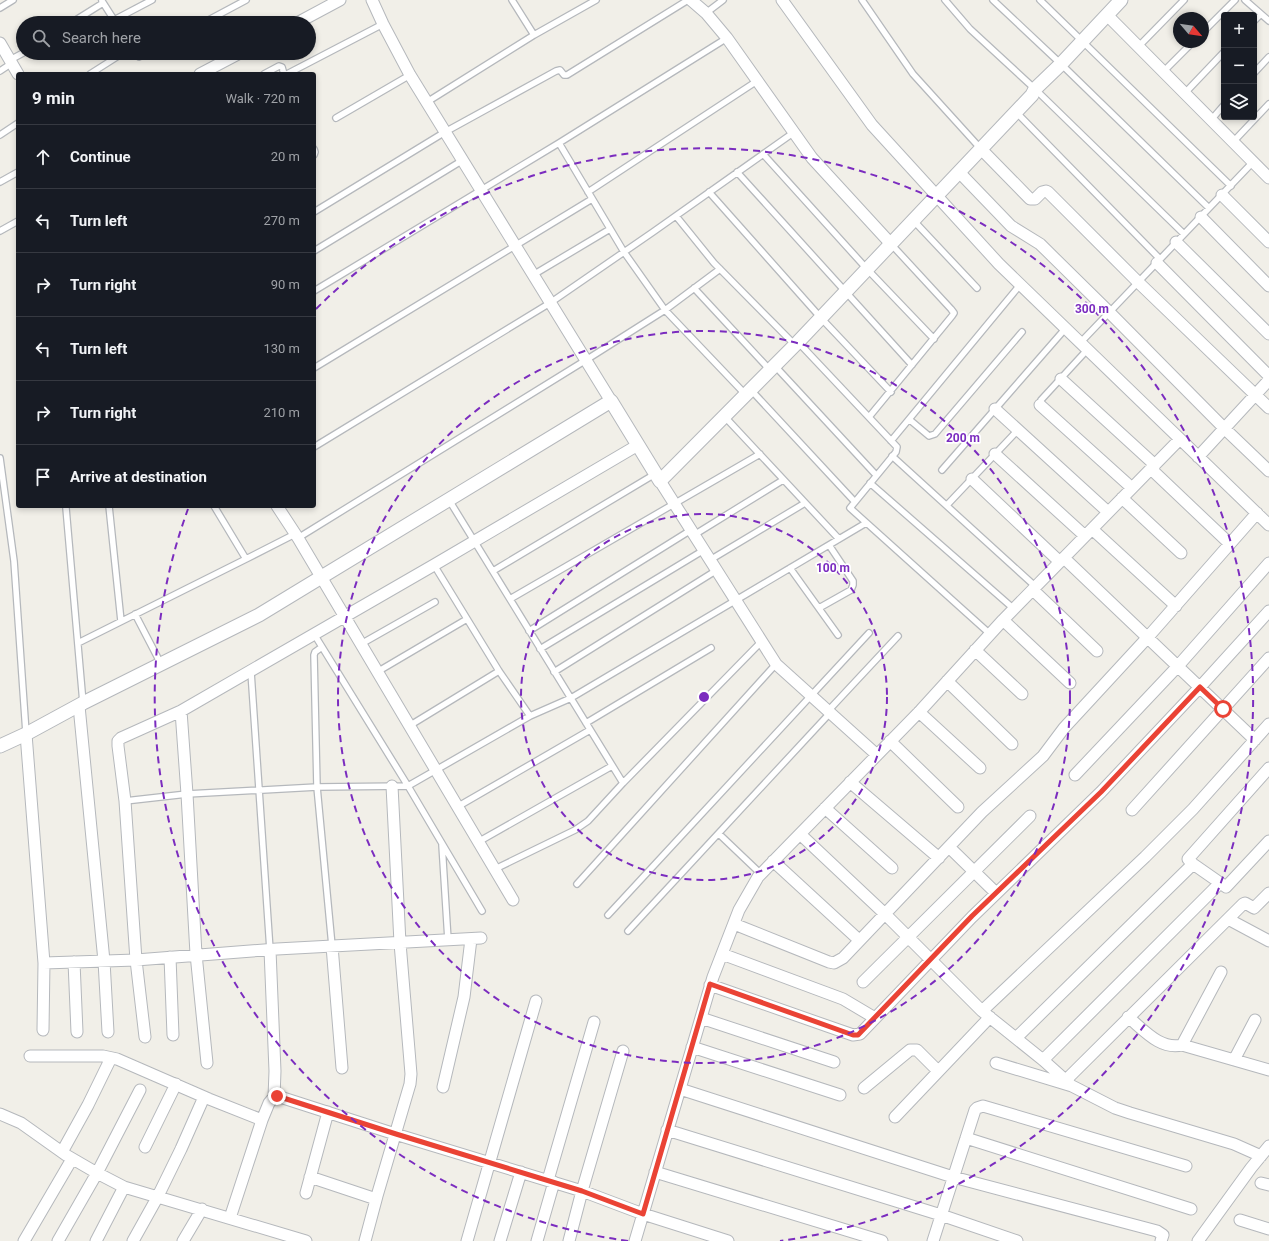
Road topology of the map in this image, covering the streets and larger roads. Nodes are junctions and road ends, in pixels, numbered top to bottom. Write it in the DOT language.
graph roads {
  1 [pos="340,0"];
  2 [pos="372,0"];
  3 [pos="691,0"];
  4 [pos="782,0"];
  5 [pos="1121,0"];
  6 [pos="1107,15"];
  7 [pos="309,16"];
  8 [pos="0,43"];
  9 [pos="227,60"];
  10 [pos="17,72"];
  11 [pos="204,72"];
  12 [pos="981,149"];
  13 [pos="959,172"];
  14 [pos="1269,178"];
  15 [pos="937,195"];
  16 [pos="1222,195"];
  17 [pos="1201,217"];
  18 [pos="1180,238"];
  19 [pos="1269,242"];
  20 [pos="891,244"];
  21 [pos="1158,261"];
  22 [pos="1269,286"];
  23 [pos="1269,334"];
  24 [pos="1269,376"];
  25 [pos="1061,379"];
  26 [pos="1269,380"];
  27 [pos="1255,395"];
  28 [pos="611,401"];
  29 [pos="1040,405"];
  30 [pos="1269,408"];
  31 [pos="995,409"];
  32 [pos="1224,428"];
  33 [pos="1180,439"];
  34 [pos="638,445"];
  35 [pos="995,454"];
  36 [pos="1198,457"];
  37 [pos="1153,467"];
  38 [pos="1269,471"];
  39 [pos="658,477"];
  40 [pos="972,478"];
  41 [pos="1132,488"];
  42 [pos="1122,498"];
  43 [pos="279,508"];
  44 [pos="1108,512"];
  45 [pos="1257,514"];
  46 [pos="1269,525"];
  47 [pos="1089,533"];
  48 [pos="1230,544"];
  49 [pos="1181,553"];
  50 [pos="1062,560"];
  51 [pos="1269,563"];
  52 [pos="321,577"];
  53 [pos="1034,588"];
  54 [pos="1176,606"];
  55 [pos="1269,611"];
  56 [pos="344,617"];
  57 [pos="1003,620"];
  58 [pos="1148,638"];
  59 [pos="975,650"];
  60 [pos="1096,651"];
  61 [pos="1269,658"];
  62 [pos="1178,666"];
  63 [pos="947,681"];
  64 [pos="1070,683"];
  65 [pos="1200,687"];
  66 [pos="1022,694"];
  67 [pos="81,704"];
  68 [pos="1223,709"];
  69 [pos="181,711"];
  70 [pos="919,712"];
  71 [pos="1268,728"];
  72 [pos="26,734"];
  73 [pos="1255,740"];
  74 [pos="890,742"];
  75 [pos="1012,744"];
  76 [pos="0,746"];
  77 [pos="877,755"];
  78 [pos="980,768"];
  79 [pos="1269,768"];
  80 [pos="1075,775"];
  81 [pos="850,782"];
  82 [pos="392,786"];
  83 [pos="825,808"];
  84 [pos="958,808"];
  85 [pos="1132,810"];
  86 [pos="1030,816"];
  87 [pos="800,834"];
  88 [pos="1269,841"];
  89 [pos="949,847"];
  90 [pos="939,858"];
  91 [pos="773,862"];
  92 [pos="1193,864"];
  93 [pos="892,868"];
  94 [pos="974,872"];
  95 [pos="1220,883"];
  96 [pos="996,893"];
  97 [pos="1269,893"];
  98 [pos="513,900"];
  99 [pos="885,914"];
  100 [pos="1228,919"];
  101 [pos="734,924"];
  102 [pos="908,937"];
  103 [pos="859,940"];
  104 [pos="1269,941"];
  105 [pos="400,943"];
  106 [pos="332,946"];
  107 [pos="270,950"];
  108 [pos="196,954"];
  109 [pos="722,954"];
  110 [pos="170,957"];
  111 [pos="104,960"];
  112 [pos="136,960"];
  113 [pos="931,960"];
  114 [pos="74,962"];
  115 [pos="44,963"];
  116 [pos="1221,972"];
  117 [pos="863,982"];
  118 [pos="710,984"];
  119 [pos="536,1002"];
  120 [pos="986,1014"];
  121 [pos="1128,1017"];
  122 [pos="701,1018"];
  123 [pos="876,1018"];
  124 [pos="1255,1020"];
  125 [pos="594,1022"];
  126 [pos="42,1030"];
  127 [pos="77,1032"];
  128 [pos="108,1032"];
  129 [pos="173,1034"];
  130 [pos="145,1037"];
  131 [pos="1016,1038"];
  132 [pos="1182,1045"];
  133 [pos="692,1047"];
  134 [pos="623,1051"];
  135 [pos="30,1056"];
  136 [pos="111,1058"];
  137 [pos="1043,1060"];
  138 [pos="1234,1060"];
  139 [pos="834,1062"];
  140 [pos="207,1063"];
  141 [pos="996,1063"];
  142 [pos="342,1068"];
  143 [pos="1269,1070"];
  144 [pos="938,1071"];
  145 [pos="1069,1083"];
  146 [pos="176,1084"];
  147 [pos="443,1086"];
  148 [pos="864,1088"];
  149 [pos="680,1089"];
  150 [pos="140,1090"];
  151 [pos="840,1095"];
  152 [pos="204,1097"];
  153 [pos="274,1097"];
  154 [pos="328,1112"];
  155 [pos="0,1114"];
  156 [pos="895,1117"];
  157 [pos="262,1120"];
  158 [pos="667,1130"];
  159 [pos="396,1134"];
  160 [pos="966,1138"];
  161 [pos="1269,1146"];
  162 [pos="145,1147"];
  163 [pos="62,1152"];
  164 [pos="1261,1156"];
  165 [pos="72,1159"];
  166 [pos="490,1162"];
  167 [pos="1186,1166"];
  168 [pos="521,1172"];
  169 [pos="655,1172"];
  170 [pos="97,1173"];
  171 [pos="310,1177"];
  172 [pos="953,1177"];
  173 [pos="551,1181"];
  174 [pos="124,1187"];
  175 [pos="582,1191"];
  176 [pos="306,1193"];
  177 [pos="158,1198"];
  178 [pos="376,1199"];
  179 [pos="202,1209"];
  180 [pos="1191,1209"];
  181 [pos="643,1214"];
  182 [pos="941,1216"];
  183 [pos="230,1218"];
  184 [pos="1240,1220"];
  185 [pos="1269,1229"];
  186 [pos="24,1241"];
  187 [pos="58,1241"];
  188 [pos="96,1241"];
  189 [pos="133,1241"];
  190 [pos="183,1241"];
  191 [pos="306,1241"];
  192 [pos="365,1241"];
  193 [pos="467,1241"];
  194 [pos="500,1241"];
  195 [pos="537,1241"];
  196 [pos="569,1241"];
  197 [pos="635,1241"];
  198 [pos="728,1241"];
  199 [pos="882,1241"];
  200 [pos="933,1241"];
  201 [pos="1017,1241"];
  202 [pos="1161,1241"];
  203 [pos="1198,1241"];
  1 -- 7 [label="street"];
  2 -- 28 [label="street"];
  3 -- 20 [label="street"];
  4 -- 15 [label="street"];
  5 -- 6 [label="street"];
  6 -- 12 [label="street"];
  6 -- 14 [label="street"];
  8 -- 10 [label="street"];
  9 -- 11 [label="street"];
  12 -- 13 [label="street"];
  12 -- 27 [label="street"];
  13 -- 15 [label="street"];
  13 -- 32 [label="street"];
  15 -- 20 [label="street"];
  15 -- 33 [label="street"];
  16 -- 19 [label="street"];
  17 -- 22 [label="street"];
  18 -- 23 [label="street"];
  20 -- 39 [label="street"];
  21 -- 24 [label="street"];
  25 -- 37 [label="street"];
  26 -- 27 [label="street"];
  27 -- 30 [label="street"];
  27 -- 32 [label="street"];
  28 -- 34 [label="street"];
  28 -- 52 [label="street"];
  29 -- 41 [label="street"];
  31 -- 44 [label="street"];
  32 -- 36 [label="street"];
  32 -- 38 [label="street"];
  33 -- 36 [label="street"];
  33 -- 37 [label="street"];
  34 -- 39 [label="street"];
  34 -- 56 [label="street"];
  35 -- 47 [label="street"];
  36 -- 45 [label="street"];
  37 -- 41 [label="street"];
  37 -- 48 [label="street"];
  39 -- 77 [label="street"];
  40 -- 50 [label="street"];
  41 -- 42 [label="street"];
  42 -- 44 [label="street"];
  42 -- 49 [label="street"];
  43 -- 52 [label="street"];
  44 -- 47 [label="street"];
  45 -- 46 [label="street"];
  45 -- 48 [label="street"];
  47 -- 50 [label="street"];
  47 -- 54 [label="street"];
  48 -- 54 [label="street"];
  50 -- 53 [label="street"];
  50 -- 58 [label="street"];
  51 -- 62 [label="street"];
  52 -- 56 [label="street"];
  52 -- 67 [label="street"];
  53 -- 57 [label="street"];
  53 -- 60 [label="street"];
  54 -- 58 [label="street"];
  55 -- 65 [label="street"];
  56 -- 69 [label="street"];
  56 -- 98 [label="street"];
  57 -- 59 [label="street"];
  57 -- 64 [label="street"];
  58 -- 62 [label="street"];
  58 -- 89 [label="street"];
  59 -- 63 [label="street"];
  59 -- 66 [label="street"];
  61 -- 68 [label="street"];
  62 -- 65 [label="street"];
  62 -- 80 [label="street"];
  63 -- 70 [label="street"];
  63 -- 75 [label="street"];
  65 -- 68 [label="street"];
  65 -- 96 [label="street"];
  67 -- 72 [label="street"];
  67 -- 111 [label="street"];
  68 -- 73 [label="street"];
  68 -- 85 [label="street"];
  69 -- 108 [label="street"];
  69 -- 112 [label="street"];
  70 -- 74 [label="street"];
  70 -- 78 [label="street"];
  71 -- 73 [label="street"];
  72 -- 76 [label="street"];
  72 -- 115 [label="street"];
  73 -- 120 [label="street"];
  74 -- 77 [label="street"];
  74 -- 84 [label="street"];
  77 -- 81 [label="street"];
  79 -- 92 [label="street"];
  81 -- 83 [label="street"];
  81 -- 90 [label="street"];
  82 -- 105 [label="street"];
  83 -- 87 [label="street"];
  83 -- 93 [label="street"];
  86 -- 94 [label="street"];
  87 -- 91 [label="street"];
  87 -- 99 [label="street"];
  88 -- 95 [label="street"];
  89 -- 90 [label="street"];
  89 -- 94 [label="street"];
  90 -- 99 [label="street"];
  91 -- 101 [label="street"];
  91 -- 103 [label="street"];
  92 -- 95 [label="street"];
  92 -- 131 [label="street"];
  94 -- 96 [label="street"];
  94 -- 102 [label="street"];
  95 -- 137 [label="street"];
  96 -- 113 [label="street"];
  97 -- 100 [label="street"];
  99 -- 102 [label="street"];
  99 -- 103 [label="street"];
  100 -- 104 [label="street"];
  100 -- 121 [label="street"];
  101 -- 103 [label="street"];
  101 -- 109 [label="street"];
  102 -- 113 [label="street"];
  102 -- 117 [label="street"];
  105 -- 106 [label="street"];
  105 -- 147 [label="street"];
  105 -- 159 [label="street"];
  106 -- 107 [label="street"];
  106 -- 142 [label="street"];
  107 -- 108 [label="street"];
  107 -- 153 [label="street"];
  108 -- 110 [label="street"];
  108 -- 140 [label="street"];
  109 -- 118 [label="street"];
  109 -- 123 [label="street"];
  110 -- 112 [label="street"];
  110 -- 129 [label="street"];
  111 -- 112 [label="street"];
  111 -- 114 [label="street"];
  111 -- 128 [label="street"];
  112 -- 130 [label="street"];
  113 -- 120 [label="street"];
  113 -- 123 [label="street"];
  114 -- 115 [label="street"];
  114 -- 127 [label="street"];
  115 -- 126 [label="street"];
  116 -- 132 [label="street"];
  118 -- 122 [label="street"];
  118 -- 123 [label="street"];
  119 -- 166 [label="street"];
  120 -- 131 [label="street"];
  120 -- 144 [label="street"];
  121 -- 132 [label="street"];
  121 -- 145 [label="street"];
  122 -- 133 [label="street"];
  122 -- 139 [label="street"];
  124 -- 138 [label="street"];
  125 -- 173 [label="street"];
  131 -- 137 [label="street"];
  132 -- 138 [label="street"];
  133 -- 149 [label="street"];
  133 -- 151 [label="street"];
  134 -- 175 [label="street"];
  135 -- 136 [label="street"];
  136 -- 146 [label="street"];
  136 -- 163 [label="street"];
  137 -- 145 [label="street"];
  138 -- 143 [label="street"];
  141 -- 145 [label="street"];
  144 -- 148 [label="street"];
  144 -- 156 [label="street"];
  145 -- 164 [label="street"];
  146 -- 152 [label="street"];
  146 -- 162 [label="street"];
  149 -- 158 [label="street"];
  149 -- 172 [label="street"];
  150 -- 170 [label="street"];
  152 -- 157 [label="street"];
  152 -- 177 [label="street"];
  153 -- 154 [label="street"];
  153 -- 157 [label="street"];
  154 -- 159 [label="street"];
  154 -- 171 [label="street"];
  155 -- 163 [label="street"];
  157 -- 183 [label="street"];
  158 -- 169 [label="street"];
  158 -- 182 [label="street"];
  159 -- 166 [label="street"];
  159 -- 178 [label="street"];
  160 -- 167 [label="street"];
  160 -- 172 [label="street"];
  160 -- 180 [label="street"];
  161 -- 164 [label="street"];
  163 -- 165 [label="street"];
  164 -- 203 [label="street"];
  165 -- 170 [label="street"];
  165 -- 186 [label="street"];
  166 -- 168 [label="street"];
  166 -- 193 [label="street"];
  168 -- 173 [label="street"];
  168 -- 194 [label="street"];
  169 -- 181 [label="street"];
  169 -- 199 [label="street"];
  170 -- 174 [label="street"];
  170 -- 187 [label="street"];
  171 -- 176 [label="street"];
  171 -- 178 [label="street"];
  172 -- 182 [label="street"];
  172 -- 202 [label="street"];
  173 -- 175 [label="street"];
  173 -- 195 [label="street"];
  174 -- 177 [label="street"];
  174 -- 188 [label="street"];
  175 -- 181 [label="street"];
  175 -- 196 [label="street"];
  177 -- 179 [label="street"];
  177 -- 189 [label="street"];
  178 -- 192 [label="street"];
  179 -- 183 [label="street"];
  179 -- 190 [label="street"];
  181 -- 197 [label="street"];
  181 -- 198 [label="street"];
  182 -- 200 [label="street"];
  182 -- 201 [label="street"];
  183 -- 191 [label="street"];
  184 -- 185 [label="street"];
}
